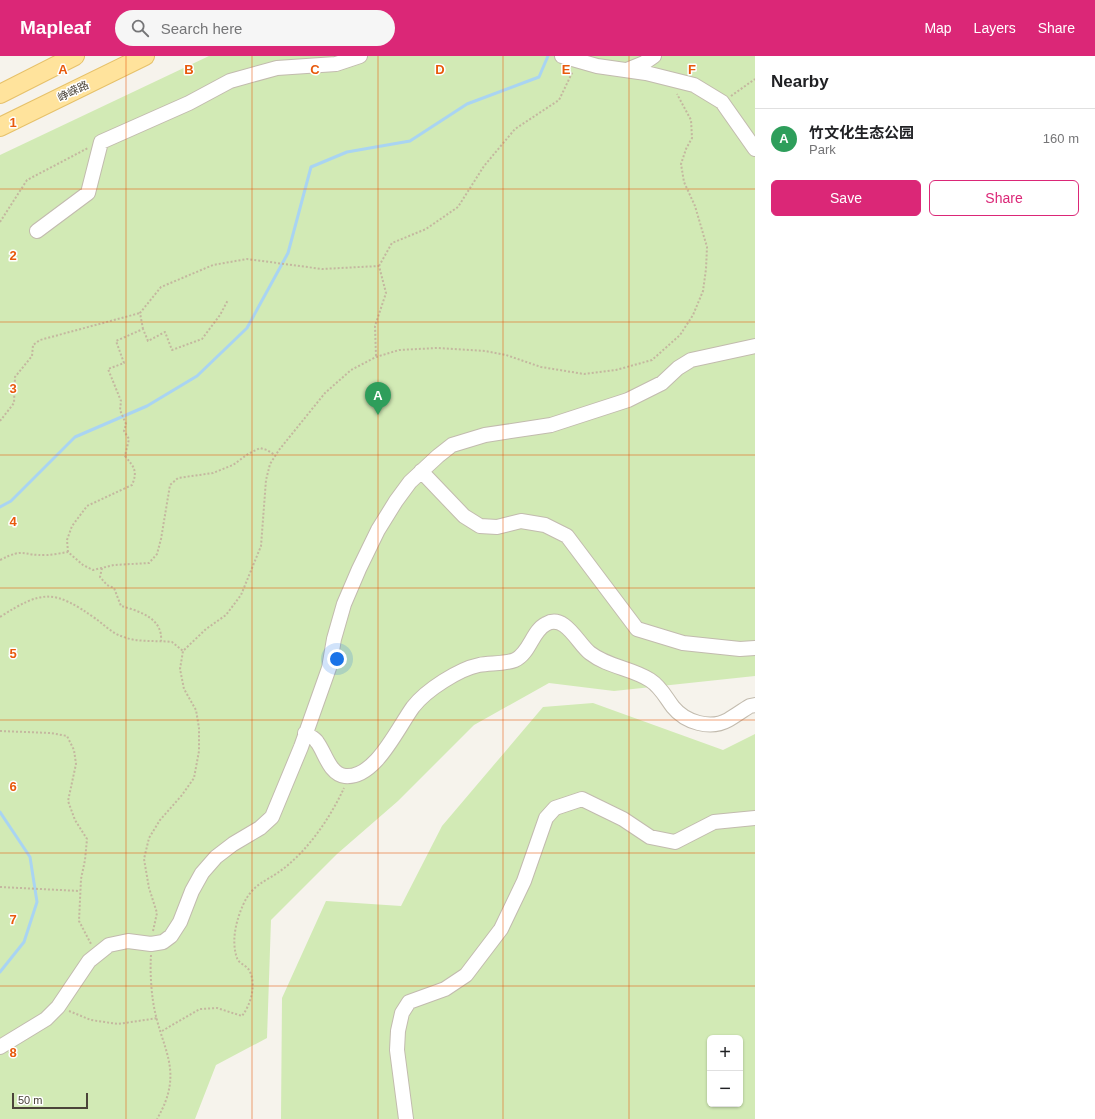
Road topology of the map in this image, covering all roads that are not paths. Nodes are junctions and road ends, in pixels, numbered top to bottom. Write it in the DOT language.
graph roads {
  1 [pos="75,56"];
  2 [pos="145,56"];
  3 [pos="360,56"];
  4 [pos="562,56"];
  5 [pos="654,56"];
  6 [pos="622,71"];
  7 [pos="0,94"];
  8 [pos="0,127"];
  9 [pos="755,149"];
  10 [pos="38,231"];
  11 [pos="755,346"];
  12 [pos="421,471"];
  13 [pos="755,648"];
  14 [pos="755,705"];
  15 [pos="305,733"];
  16 [pos="755,818"];
  17 [pos="0,1046"];
  18 [pos="406,1119"];
  1 -- 7 [label="main road"];
  2 -- 8 [label="main road, 峥嵘路"];
  3 -- 10 [label="street"];
  4 -- 6 [label="street"];
  5 -- 6 [label="street"];
  6 -- 9 [label="street"];
  11 -- 12 [label="street"];
  12 -- 13 [label="street"];
  12 -- 15 [label="street"];
  14 -- 15 [label="street"];
  15 -- 17 [label="street"];
  16 -- 18 [label="street"];
}
